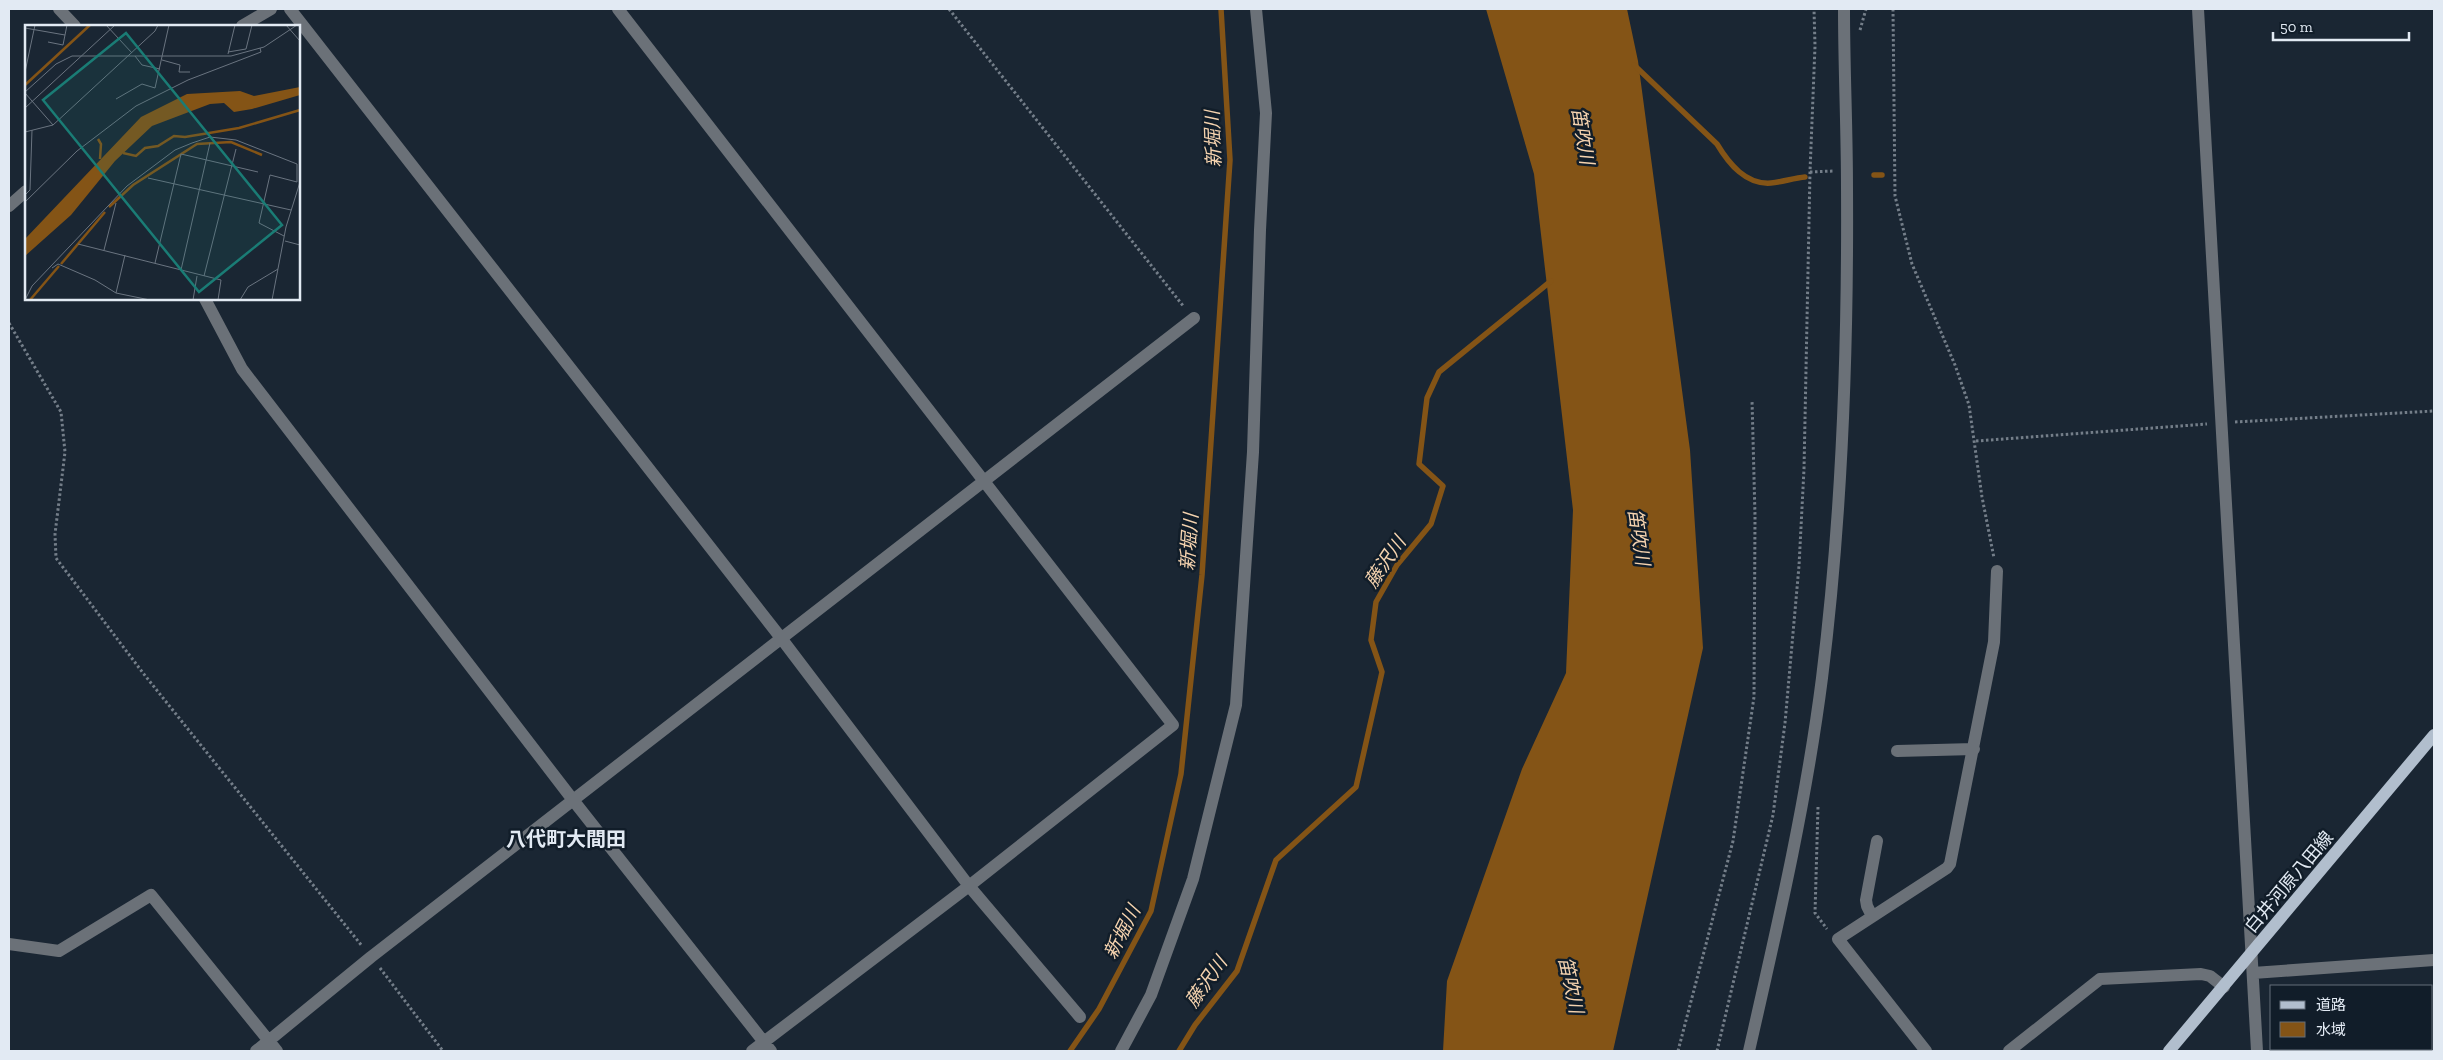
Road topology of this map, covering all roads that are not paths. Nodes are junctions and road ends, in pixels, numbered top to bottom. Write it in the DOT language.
graph roads {
  1 [pos="59,9"];
  2 [pos="270,9"];
  3 [pos="290,9"];
  4 [pos="618,9"];
  5 [pos="1256,9"];
  6 [pos="1844,9"];
  7 [pos="2198,9"];
  8 [pos="74,25"];
  9 [pos="244,25"];
  10 [pos="25,192"];
  11 [pos="9,206"];
  12 [pos="206,300"];
  13 [pos="1194,318"];
  14 [pos="985,479"];
  15 [pos="1997,571"];
  16 [pos="781,638"];
  17 [pos="2434,735"];
  18 [pos="1974,749"];
  19 [pos="1898,751"];
  20 [pos="573,800"];
  21 [pos="1877,841"];
  22 [pos="969,886"];
  23 [pos="1872,916"];
  24 [pos="9,944"];
  25 [pos="2251,954"];
  26 [pos="2434,960"];
  27 [pos="2253,974"];
  28 [pos="2224,987"];
  29 [pos="1080,1017"];
  30 [pos="268,1040"];
  31 [pos="768,1047"];
  32 [pos="256,1051"];
  33 [pos="277,1051"];
  34 [pos="752,1051"];
  35 [pos="1121,1051"];
  36 [pos="1749,1051"];
  37 [pos="1926,1051"];
  38 [pos="2009,1051"];
  39 [pos="2169,1051"];
  40 [pos="2257,1051"];
  1 -- 8 [label="street"];
  2 -- 9 [label="street"];
  3 -- 16 [label="street"];
  4 -- 14 [label="street"];
  5 -- 35 [label="street"];
  6 -- 36 [label="street"];
  7 -- 25 [label="street"];
  10 -- 11 [label="street"];
  12 -- 20 [label="street"];
  13 -- 14 [label="street"];
  14 -- 16 [label="street"];
  14 -- 22 [label="street"];
  15 -- 18 [label="street"];
  16 -- 20 [label="street"];
  16 -- 22 [label="street"];
  17 -- 25 [label="main road, 白井河原八田線"];
  18 -- 19 [label="street"];
  18 -- 23 [label="street"];
  20 -- 30 [label="street"];
  20 -- 31 [label="street"];
  21 -- 23 [label="street"];
  22 -- 29 [label="street"];
  22 -- 31 [label="street"];
  23 -- 37 [label="street"];
  24 -- 30 [label="street"];
  25 -- 27 [label="street"];
  25 -- 28 [label="main road, 白井河原八田線"];
  26 -- 27 [label="street"];
  27 -- 40 [label="street"];
  28 -- 38 [label="street"];
  28 -- 39 [label="main road, 白井河原八田線"];
  30 -- 32 [label="street"];
  30 -- 33 [label="street"];
  31 -- 34 [label="street"];
}
